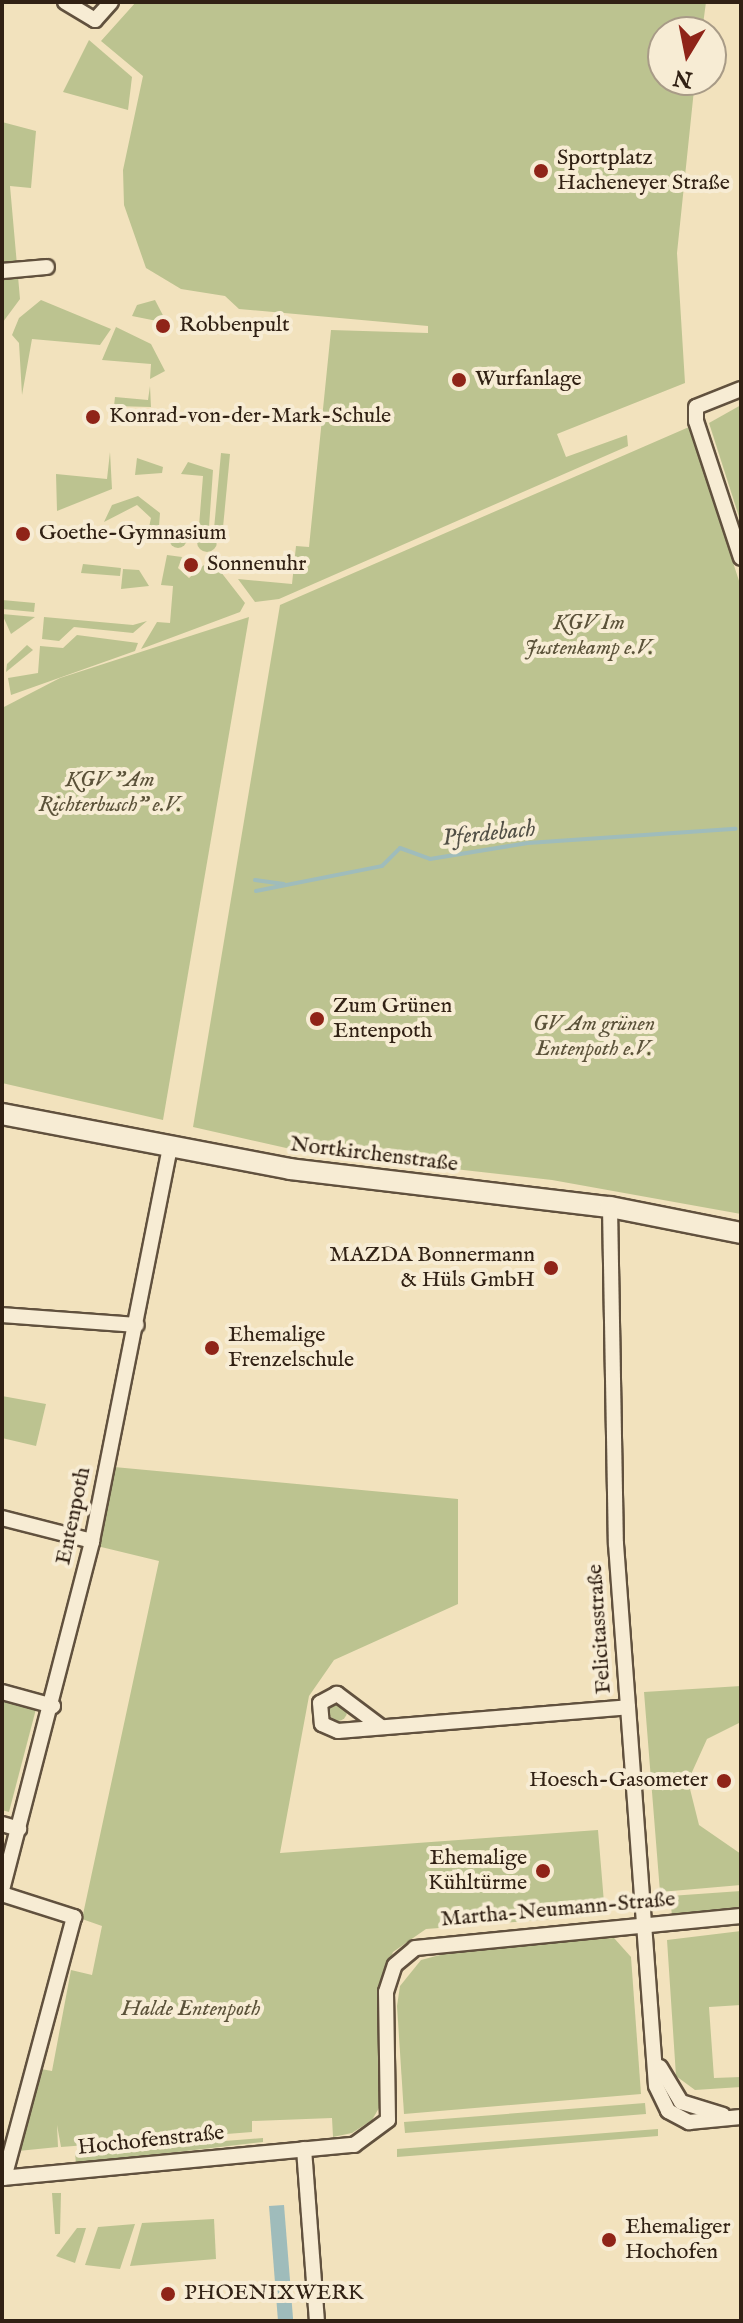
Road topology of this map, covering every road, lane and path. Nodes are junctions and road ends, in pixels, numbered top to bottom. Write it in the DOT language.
graph roads {
  1 [pos="65,2"];
  2 [pos="111,2"];
  3 [pos="47,267"];
  4 [pos="2,271"];
  5 [pos="741,389"];
  6 [pos="741,558"];
  7 [pos="2,1114"];
  8 [pos="170,1147"];
  9 [pos="610,1207"];
  10 [pos="741,1233"];
  11 [pos="2,1315"];
  12 [pos="137,1325"];
  13 [pos="2,1518"];
  14 [pos="92,1541"];
  15 [pos="2,1692"];
  16 [pos="53,1706"];
  17 [pos="628,1707"];
  18 [pos="380,1726"];
  19 [pos="2,1824"];
  20 [pos="19,1829"];
  21 [pos="2,1892"];
  22 [pos="741,1916"];
  23 [pos="645,1924"];
  24 [pos="655,2046"];
  25 [pos="740,2117"];
  26 [pos="304,2149"];
  27 [pos="3,2178"];
  28 [pos="317,2321"];
  1 -- 2 [label="street"];
  3 -- 4 [label="street"];
  5 -- 6 [label="street"];
  7 -- 8 [label="main road, Nortkirchenstraße"];
  8 -- 9 [label="main road, Nortkirchenstraße"];
  8 -- 12 [label="street, Entenpoth"];
  9 -- 10 [label="main road, Nortkirchenstraße"];
  9 -- 17 [label="street, Felicitasstraße"];
  11 -- 12 [label="street"];
  12 -- 14 [label="street, Entenpoth"];
  13 -- 14 [label="street"];
  14 -- 16 [label="street, Entenpoth"];
  15 -- 16 [label="street"];
  16 -- 20 [label="street, Entenpoth"];
  17 -- 18 [label="street"];
  17 -- 23 [label="street, Felicitasstraße"];
  19 -- 20 [label="street"];
  20 -- 21 [label="street, Entenpoth"];
  21 -- 27 [label="street"];
  22 -- 23 [label="street, Martha-Neumann-Straße"];
  23 -- 24 [label="street, Felicitasstraße"];
  23 -- 26 [label="street, Martha-Neumann-Straße"];
  24 -- 25 [label="street, Felicitasstraße"];
  24 -- 25 [label="street, Felicitasstraße"];
  26 -- 27 [label="street, Hochofenstraße"];
  26 -- 28 [label="street"];
}
